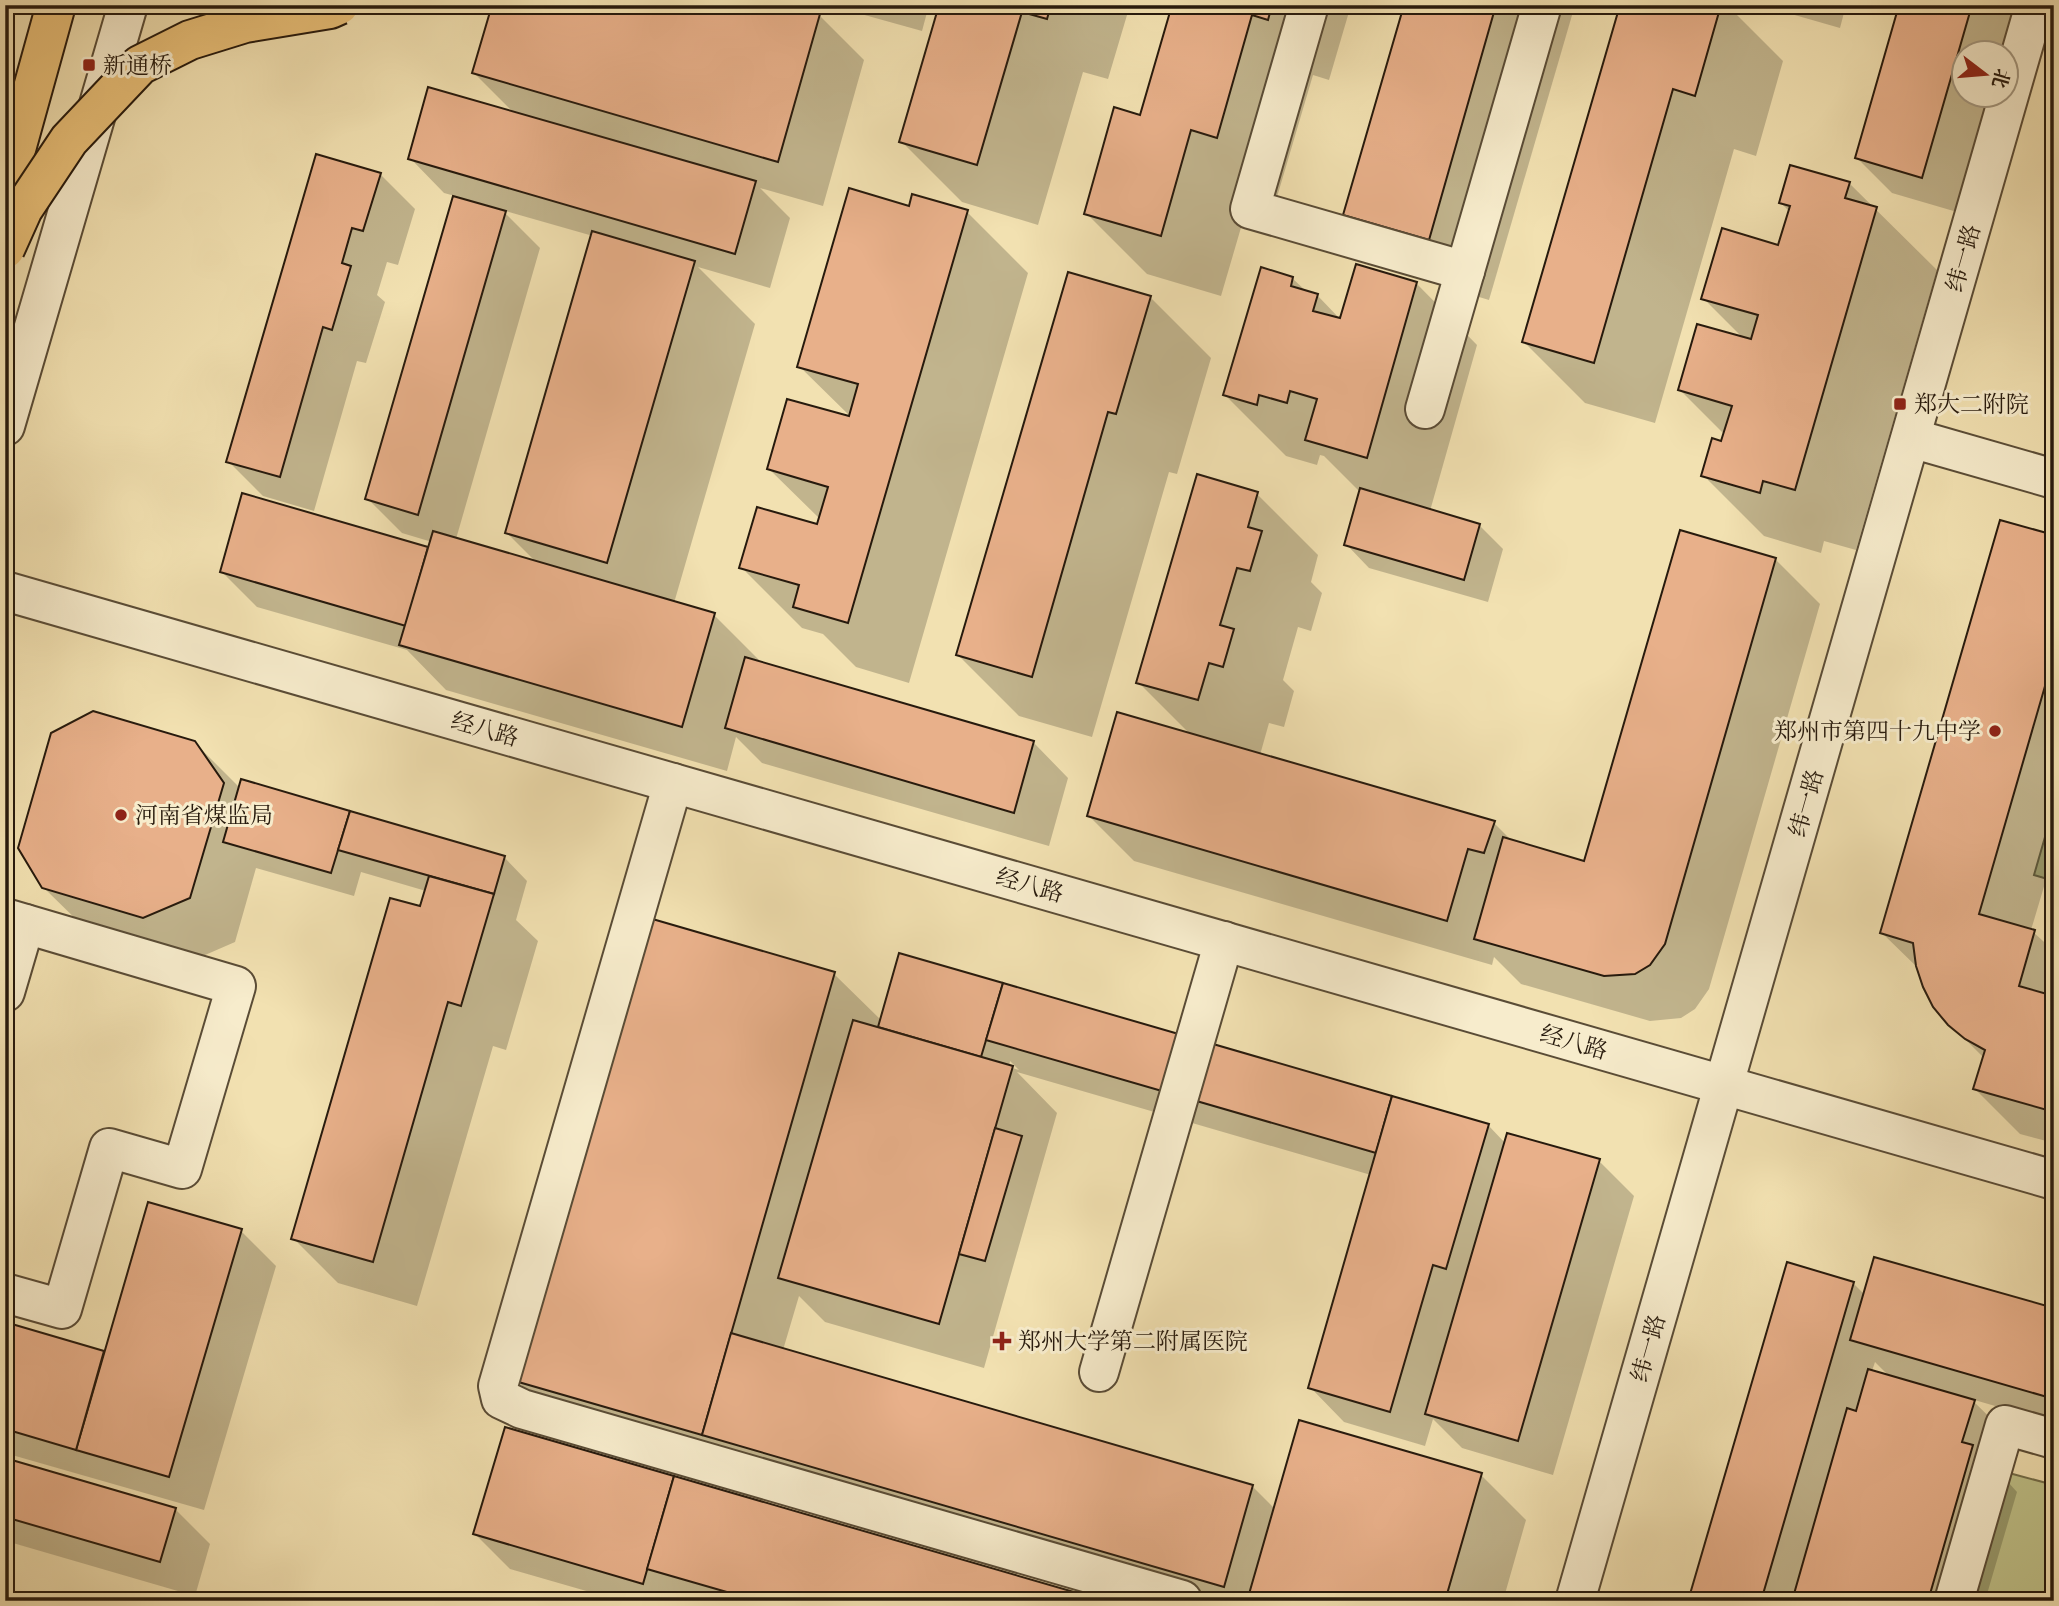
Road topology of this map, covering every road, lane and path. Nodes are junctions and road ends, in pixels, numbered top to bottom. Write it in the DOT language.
graph roads {
  1 [pos="56,5"];
  2 [pos="128,5"];
  3 [pos="339,5"];
  4 [pos="1309,5"];
  5 [pos="1542,5"];
  6 [pos="2035,5"];
  7 [pos="5,189"];
  8 [pos="5,249"];
  9 [pos="1465,271"];
  10 [pos="1425,409"];
  11 [pos="5,426"];
  12 [pos="1911,438"];
  13 [pos="2054,479"];
  14 [pos="5,591"];
  15 [pos="673,783"];
  16 [pos="15,921"];
  17 [pos="1224,941"];
  18 [pos="5,992"];
  19 [pos="1724,1085"];
  20 [pos="2054,1180"];
  21 [pos="5,1293"];
  22 [pos="1099,1372"];
  23 [pos="2054,1439"];
  24 [pos="1182,1600"];
  25 [pos="1575,1601"];
  26 [pos="1954,1601"];
  1 -- 7 [label="main road"];
  2 -- 11 [label="street"];
  3 -- 8 [label="main road, bridge"];
  4 -- 9 [label="street"];
  5 -- 9 [label="street"];
  6 -- 12 [label="street, 纬一路"];
  9 -- 10 [label="street"];
  12 -- 13 [label="street"];
  12 -- 19 [label="street, 纬一路"];
  14 -- 15 [label="street, 经八路"];
  15 -- 17 [label="street, 经八路"];
  15 -- 24 [label="street"];
  16 -- 18 [label="street"];
  16 -- 21 [label="street"];
  17 -- 19 [label="street, 经八路"];
  17 -- 22 [label="street"];
  19 -- 20 [label="street, 经八路"];
  19 -- 25 [label="street, 纬一路"];
  23 -- 26 [label="street"];
}
